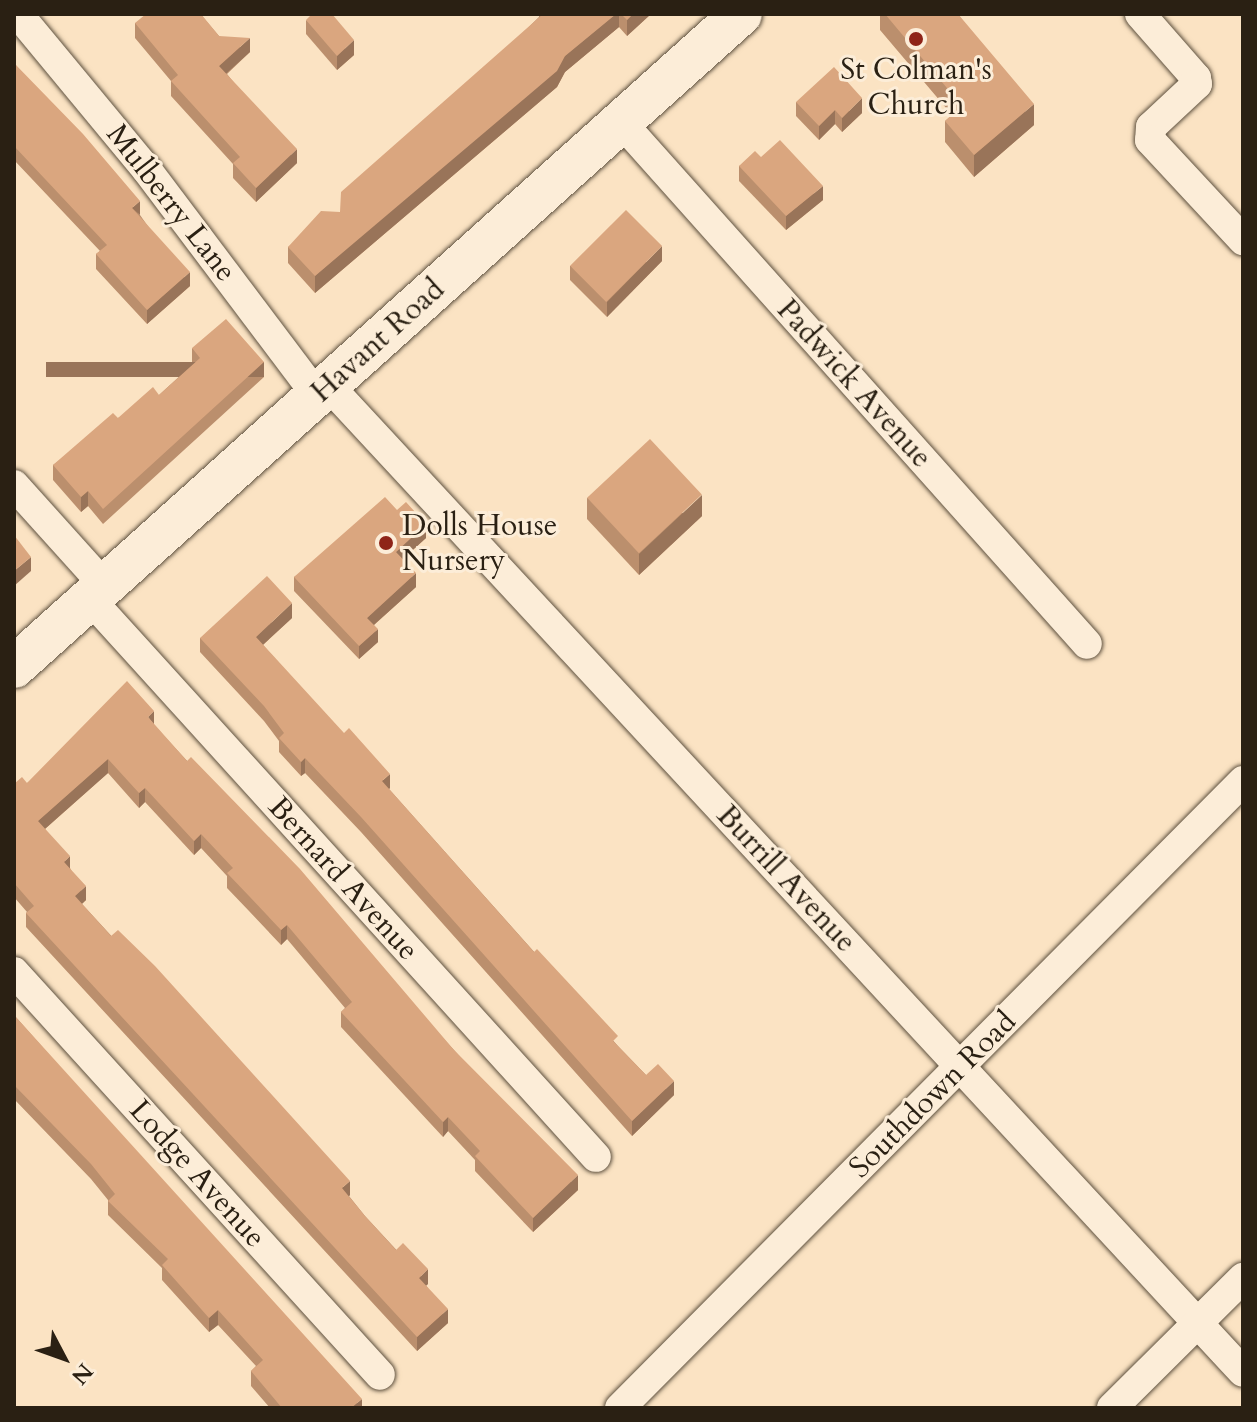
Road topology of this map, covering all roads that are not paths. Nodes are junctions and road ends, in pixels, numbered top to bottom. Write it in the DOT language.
graph roads {
  1 [pos="18,14"];
  2 [pos="741,14"];
  3 [pos="1140,14"];
  4 [pos="622,123"];
  5 [pos="1243,240"];
  6 [pos="323,391"];
  7 [pos="14,485"];
  8 [pos="97,593"];
  9 [pos="1087,644"];
  10 [pos="14,667"];
  11 [pos="1243,781"];
  12 [pos="14,972"];
  13 [pos="961,1067"];
  14 [pos="596,1157"];
  15 [pos="1243,1278"];
  16 [pos="1198,1323"];
  17 [pos="1243,1372"];
  18 [pos="380,1375"];
  19 [pos="620,1408"];
  20 [pos="1112,1408"];
  1 -- 6 [label="street, Mulberry Lane"];
  2 -- 4 [label="street, Havant Road"];
  3 -- 5 [label="street"];
  4 -- 6 [label="street, Havant Road"];
  4 -- 9 [label="street, Padwick Avenue"];
  6 -- 8 [label="street, Havant Road"];
  6 -- 13 [label="street, Burrill Avenue"];
  7 -- 8 [label="street, Bernard Avenue"];
  8 -- 10 [label="street, Havant Road"];
  8 -- 14 [label="street, Bernard Avenue"];
  11 -- 13 [label="street, Southdown Road"];
  12 -- 18 [label="street, Lodge Avenue"];
  13 -- 16 [label="street, Burrill Avenue"];
  13 -- 19 [label="street, Southdown Road"];
  15 -- 16 [label="street"];
  16 -- 17 [label="street, Burrill Avenue"];
  16 -- 20 [label="street"];
}
